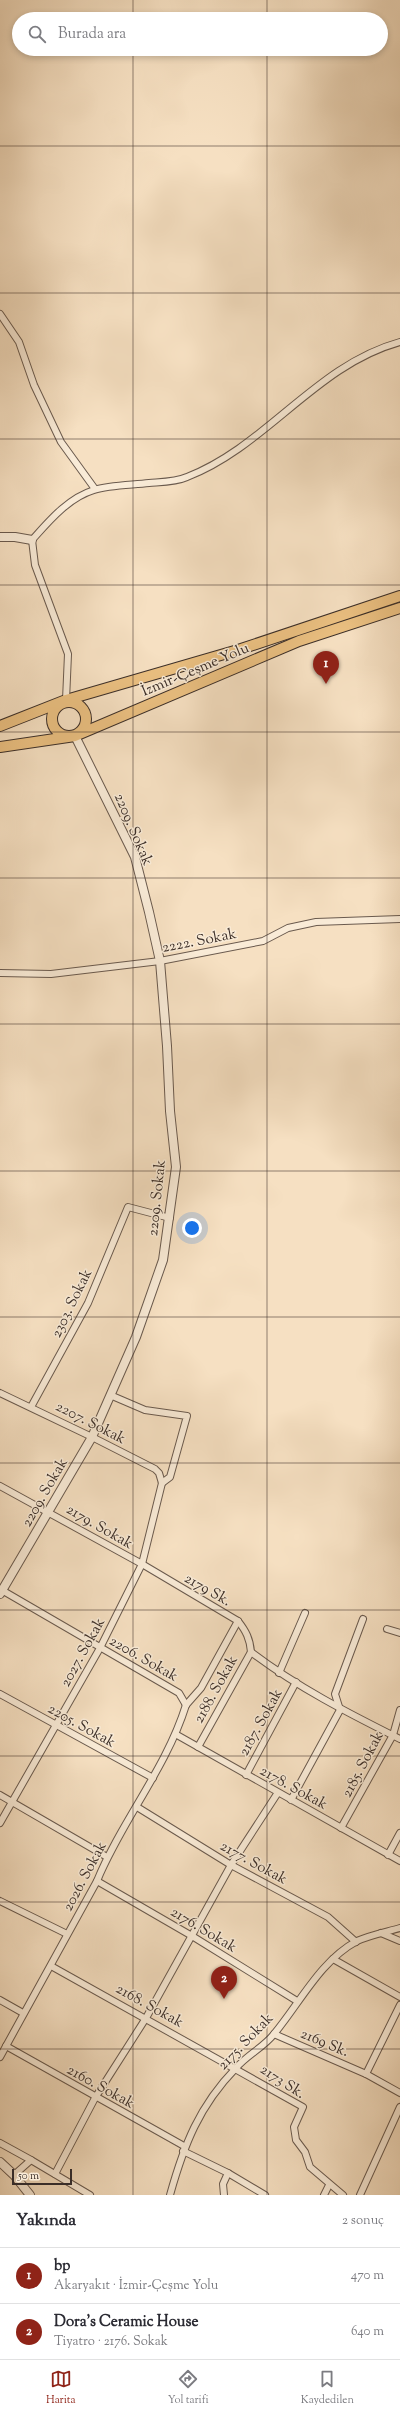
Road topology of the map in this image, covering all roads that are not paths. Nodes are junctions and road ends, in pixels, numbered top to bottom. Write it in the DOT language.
graph roads {
  1 [pos="0,314"];
  2 [pos="400,342"];
  3 [pos="94,490"];
  4 [pos="0,537"];
  5 [pos="32,540"];
  6 [pos="400,596"];
  7 [pos="400,608"];
  8 [pos="66,700"];
  9 [pos="0,726"];
  10 [pos="75,736"];
  11 [pos="0,747"];
  12 [pos="400,919"];
  13 [pos="160,961"];
  14 [pos="0,973"];
  15 [pos="170,1218"];
  16 [pos="0,1393"];
  17 [pos="110,1395"];
  18 [pos="31,1407"];
  19 [pos="92,1437"];
  20 [pos="162,1483"];
  21 [pos="0,1486"];
  22 [pos="50,1512"];
  23 [pos="142,1564"];
  24 [pos="166,1579"];
  25 [pos="1,1591"];
  26 [pos="305,1613"];
  27 [pos="364,1619"];
  28 [pos="238,1622"];
  29 [pos="387,1629"];
  30 [pos="400,1633"];
  31 [pos="100,1648"];
  32 [pos="251,1652"];
  33 [pos="279,1673"];
  34 [pos="296,1682"];
  35 [pos="0,1694"];
  36 [pos="186,1705"];
  37 [pos="340,1710"];
  38 [pos="400,1710"];
  39 [pos="55,1726"];
  40 [pos="177,1735"];
  41 [pos="393,1735"];
  42 [pos="400,1739"];
  43 [pos="198,1747"];
  44 [pos="246,1775"];
  45 [pos="153,1778"];
  46 [pos="0,1794"];
  47 [pos="277,1794"];
  48 [pos="291,1800"];
  49 [pos="13,1801"];
  50 [pos="137,1807"];
  51 [pos="0,1823"];
  52 [pos="341,1828"];
  53 [pos="400,1833"];
  54 [pos="388,1854"];
  55 [pos="107,1857"];
  56 [pos="400,1861"];
  57 [pos="231,1865"];
  58 [pos="97,1881"];
  59 [pos="0,1901"];
  60 [pos="400,1928"];
  61 [pos="381,1933"];
  62 [pos="67,1934"];
  63 [pos="192,1936"];
  64 [pos="400,1941"];
  65 [pos="356,1942"];
  66 [pos="333,1959"];
  67 [pos="51,1966"];
  68 [pos="400,1997"];
  69 [pos="0,2000"];
  70 [pos="297,2002"];
  71 [pos="400,2005"];
  72 [pos="23,2013"];
  73 [pos="146,2018"];
  74 [pos="274,2034"];
  75 [pos="6,2046"];
  76 [pos="0,2057"];
  77 [pos="236,2068"];
  78 [pos="366,2074"];
  79 [pos="400,2093"];
  80 [pos="95,2098"];
  81 [pos="400,2107"];
  82 [pos="0,2143"];
  83 [pos="184,2148"];
  84 [pos="31,2160"];
  85 [pos="0,2162"];
  86 [pos="228,2173"];
  87 [pos="54,2174"];
  88 [pos="14,2175"];
  89 [pos="329,2185"];
  90 [pos="30,2195"];
  91 [pos="90,2195"];
  92 [pos="170,2195"];
  93 [pos="224,2195"];
  94 [pos="265,2195"];
  95 [pos="324,2195"];
  96 [pos="343,2195"];
  97 [pos="360,2195"];
  1 -- 3 [label="street"];
  2 -- 3 [label="street"];
  3 -- 5 [label="street"];
  4 -- 5 [label="street"];
  5 -- 8 [label="street"];
  6 -- 8 [label="highway, İzmir-Çeşme Yolu"];
  7 -- 10 [label="highway, İzmir-Çeşme Yolu"];
  8 -- 9 [label="highway, İzmir-Çeşme Yolu"];
  8 -- 10 [label="highway"];
  8 -- 10 [label="highway"];
  10 -- 11 [label="highway, İzmir-Çeşme Yolu"];
  10 -- 13 [label="street, 2209. Sokak"];
  12 -- 13 [label="street, 2222. Sokak"];
  13 -- 14 [label="street, 2222. Sokak"];
  13 -- 15 [label="street, 2209. Sokak"];
  15 -- 17 [label="street, 2209. Sokak"];
  15 -- 18 [label="street, 2303. Sokak"];
  16 -- 18 [label="street, 2207. Sokak"];
  17 -- 19 [label="street, 2209. Sokak"];
  17 -- 20 [label="street"];
  18 -- 19 [label="street, 2207. Sokak"];
  19 -- 20 [label="street, 2207. Sokak"];
  19 -- 22 [label="street, 2209. Sokak"];
  20 -- 23 [label="street, 2027. Sokak"];
  21 -- 22 [label="street, 2179. Sokak"];
  22 -- 23 [label="street, 2179. Sokak"];
  22 -- 25 [label="street, 2209. Sokak"];
  23 -- 24 [label="street, 2179. Sokak"];
  23 -- 31 [label="street, 2027. Sokak"];
  24 -- 28 [label="street, 2179 Sk."];
  25 -- 31 [label="street, 2206. Sokak"];
  26 -- 33 [label="street, 2187. Sokak"];
  27 -- 37 [label="street"];
  28 -- 32 [label="street, 2188. Sokak"];
  28 -- 36 [label="street"];
  29 -- 30 [label="street"];
  31 -- 36 [label="street, 2206. Sokak"];
  31 -- 39 [label="street, 2027. Sokak"];
  32 -- 33 [label="street"];
  32 -- 43 [label="street, 2188. Sokak"];
  33 -- 34 [label="street"];
  34 -- 37 [label="street"];
  34 -- 44 [label="street, 2187. Sokak"];
  35 -- 39 [label="street, 2205. Sokak"];
  36 -- 40 [label="street, 2026. Sokak"];
  37 -- 41 [label="street"];
  37 -- 48 [label="street"];
  38 -- 41 [label="street, 2185. Sokak"];
  39 -- 45 [label="street, 2205. Sokak"];
  39 -- 49 [label="street, 2027. Sokak"];
  40 -- 43 [label="street, 2178. Sokak"];
  40 -- 45 [label="street, 2026. Sokak"];
  41 -- 42 [label="street"];
  41 -- 52 [label="street, 2185. Sokak"];
  43 -- 44 [label="street, 2178. Sokak"];
  44 -- 47 [label="street, 2178. Sokak"];
  45 -- 50 [label="street, 2026. Sokak"];
  46 -- 49 [label="street"];
  47 -- 48 [label="street, 2178. Sokak"];
  47 -- 57 [label="street"];
  48 -- 52 [label="street, 2178. Sokak"];
  49 -- 51 [label="street, 2027. Sokak"];
  49 -- 55 [label="street"];
  50 -- 55 [label="street, 2026. Sokak"];
  50 -- 57 [label="street, 2177. Sokak"];
  52 -- 54 [label="street, 2178. Sokak"];
  53 -- 54 [label="street"];
  54 -- 56 [label="street, 2178. Sokak"];
  55 -- 58 [label="street, 2026. Sokak"];
  57 -- 63 [label="street"];
  57 -- 65 [label="street, 2177. Sokak"];
  58 -- 62 [label="street, 2026. Sokak"];
  58 -- 63 [label="street, 2176. Sokak"];
  59 -- 62 [label="street"];
  60 -- 61 [label="street, 2175. Sokak"];
  61 -- 64 [label="street"];
  61 -- 65 [label="street, 2175. Sokak"];
  62 -- 67 [label="street, 2026. Sokak"];
  63 -- 70 [label="street, 2176. Sokak"];
  63 -- 73 [label="street"];
  65 -- 66 [label="street, 2175. Sokak"];
  66 -- 68 [label="street"];
  66 -- 70 [label="street, 2175. Sokak"];
  67 -- 72 [label="street, 2026. Sokak"];
  67 -- 73 [label="street, 2168. Sokak"];
  69 -- 72 [label="street"];
  70 -- 74 [label="street, 2175. Sokak"];
  71 -- 78 [label="street"];
  72 -- 75 [label="street, 2026. Sokak"];
  73 -- 77 [label="street, 2168. Sokak"];
  73 -- 80 [label="street"];
  74 -- 77 [label="street, 2175. Sokak"];
  74 -- 78 [label="street, 2169 Sk."];
  75 -- 76 [label="street, 2026. Sokak"];
  75 -- 80 [label="street, 2160. Sokak"];
  77 -- 83 [label="street, 2175. Sokak"];
  77 -- 89 [label="street, 2173 Sk."];
  78 -- 79 [label="street, 2169 Sk."];
  80 -- 83 [label="street, 2160. Sokak"];
  80 -- 87 [label="street"];
  81 -- 97 [label="street"];
  82 -- 84 [label="street"];
  83 -- 86 [label="street, 2160. Sokak"];
  83 -- 92 [label="street, 2175. Sokak"];
  84 -- 87 [label="street"];
  84 -- 88 [label="street"];
  85 -- 88 [label="street"];
  86 -- 93 [label="street"];
  86 -- 94 [label="street, 2160. Sokak"];
  87 -- 91 [label="street"];
  88 -- 90 [label="street"];
  89 -- 95 [label="street"];
  89 -- 96 [label="street"];
}
